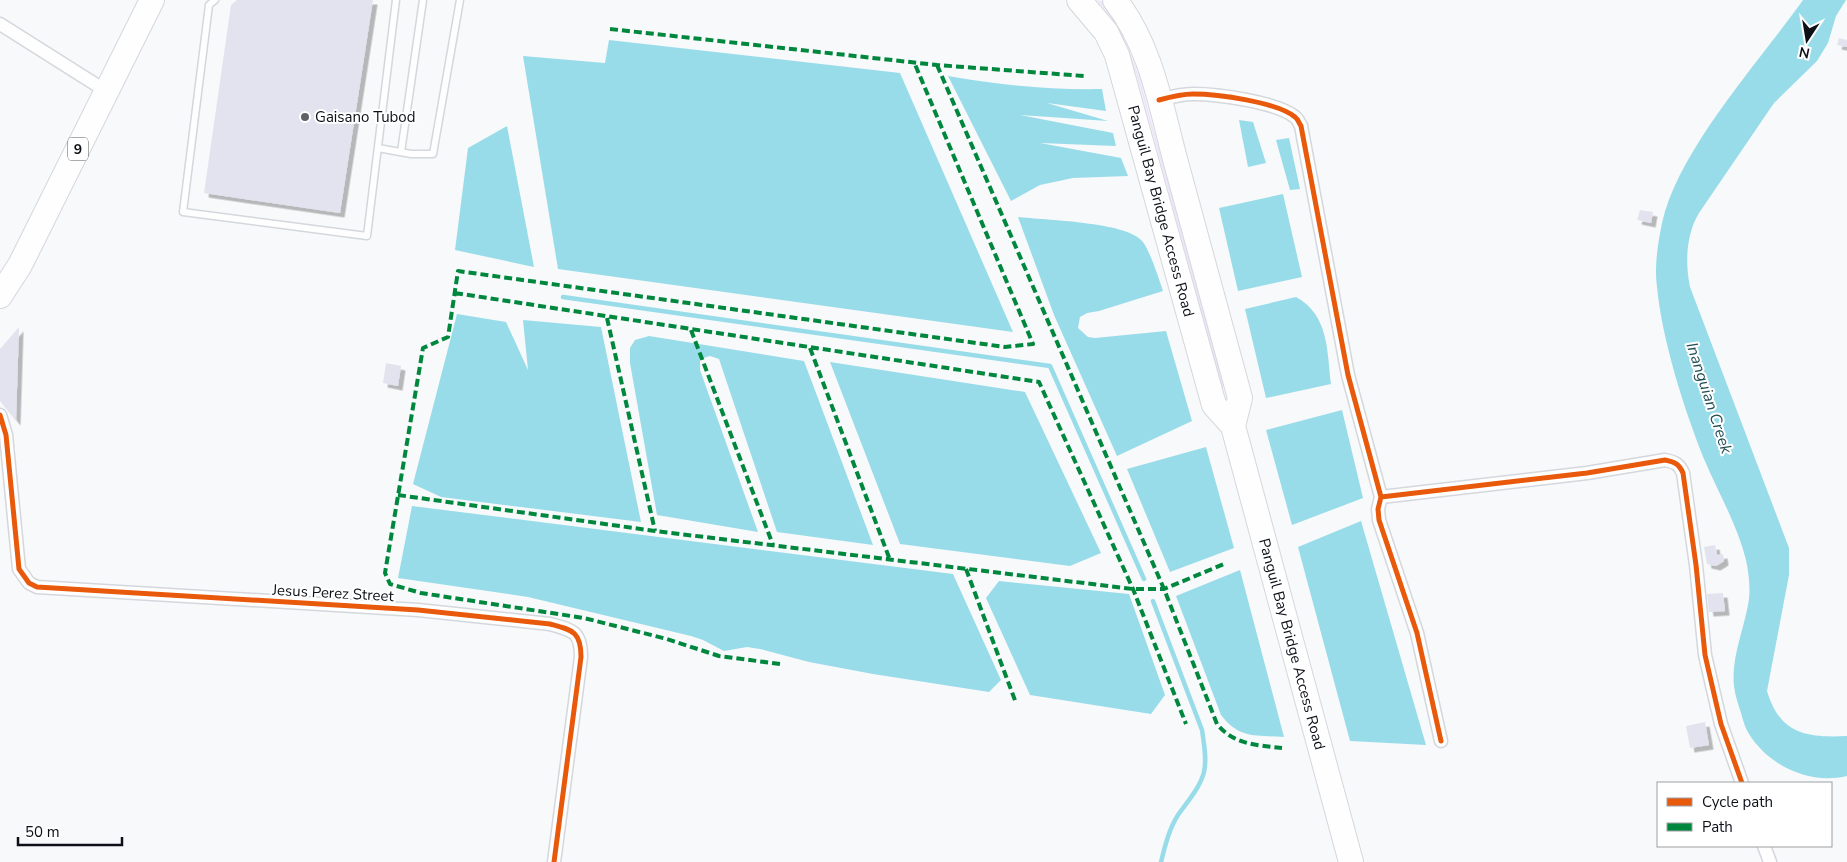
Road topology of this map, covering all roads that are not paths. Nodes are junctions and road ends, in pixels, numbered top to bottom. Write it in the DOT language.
graph roads {
  1 [pos="152,0"];
  2 [pos="396,0"];
  3 [pos="423,0"];
  4 [pos="460,0"];
  5 [pos="1079,0"];
  6 [pos="1115,0"];
  7 [pos="209,2"];
  8 [pos="0,24"];
  9 [pos="106,91"];
  10 [pos="1159,100"];
  11 [pos="378,148"];
  12 [pos="401,152"];
  13 [pos="0,296"];
  14 [pos="0,415"];
  15 [pos="1233,426"];
  16 [pos="1381,497"];
  17 [pos="1441,741"];
  18 [pos="1742,782"];
  19 [pos="1764,847"];
  20 [pos="554,862"];
  21 [pos="1351,862"];
  22 [pos="1770,862"];
  1 -- 9 [label="highway, 9"];
  2 -- 11 [label="lane"];
  3 -- 12 [label="lane"];
  4 -- 12 [label="lane"];
  5 -- 15 [label="highway, Panguil Bay Bridge Access Road"];
  6 -- 10 [label="highway, Panguil Bay Bridge Access Road"];
  7 -- 11 [label="lane"];
  8 -- 9 [label="street"];
  9 -- 13 [label="highway, 9"];
  10 -- 15 [label="highway, Panguil Bay Bridge Access Road"];
  10 -- 16 [label="street"];
  11 -- 12 [label="lane"];
  14 -- 20 [label="street, Jesus Perez Street"];
  15 -- 21 [label="highway, Panguil Bay Bridge Access Road"];
  16 -- 17 [label="street"];
  16 -- 18 [label="street"];
  19 -- 22 [label="street"];
}
